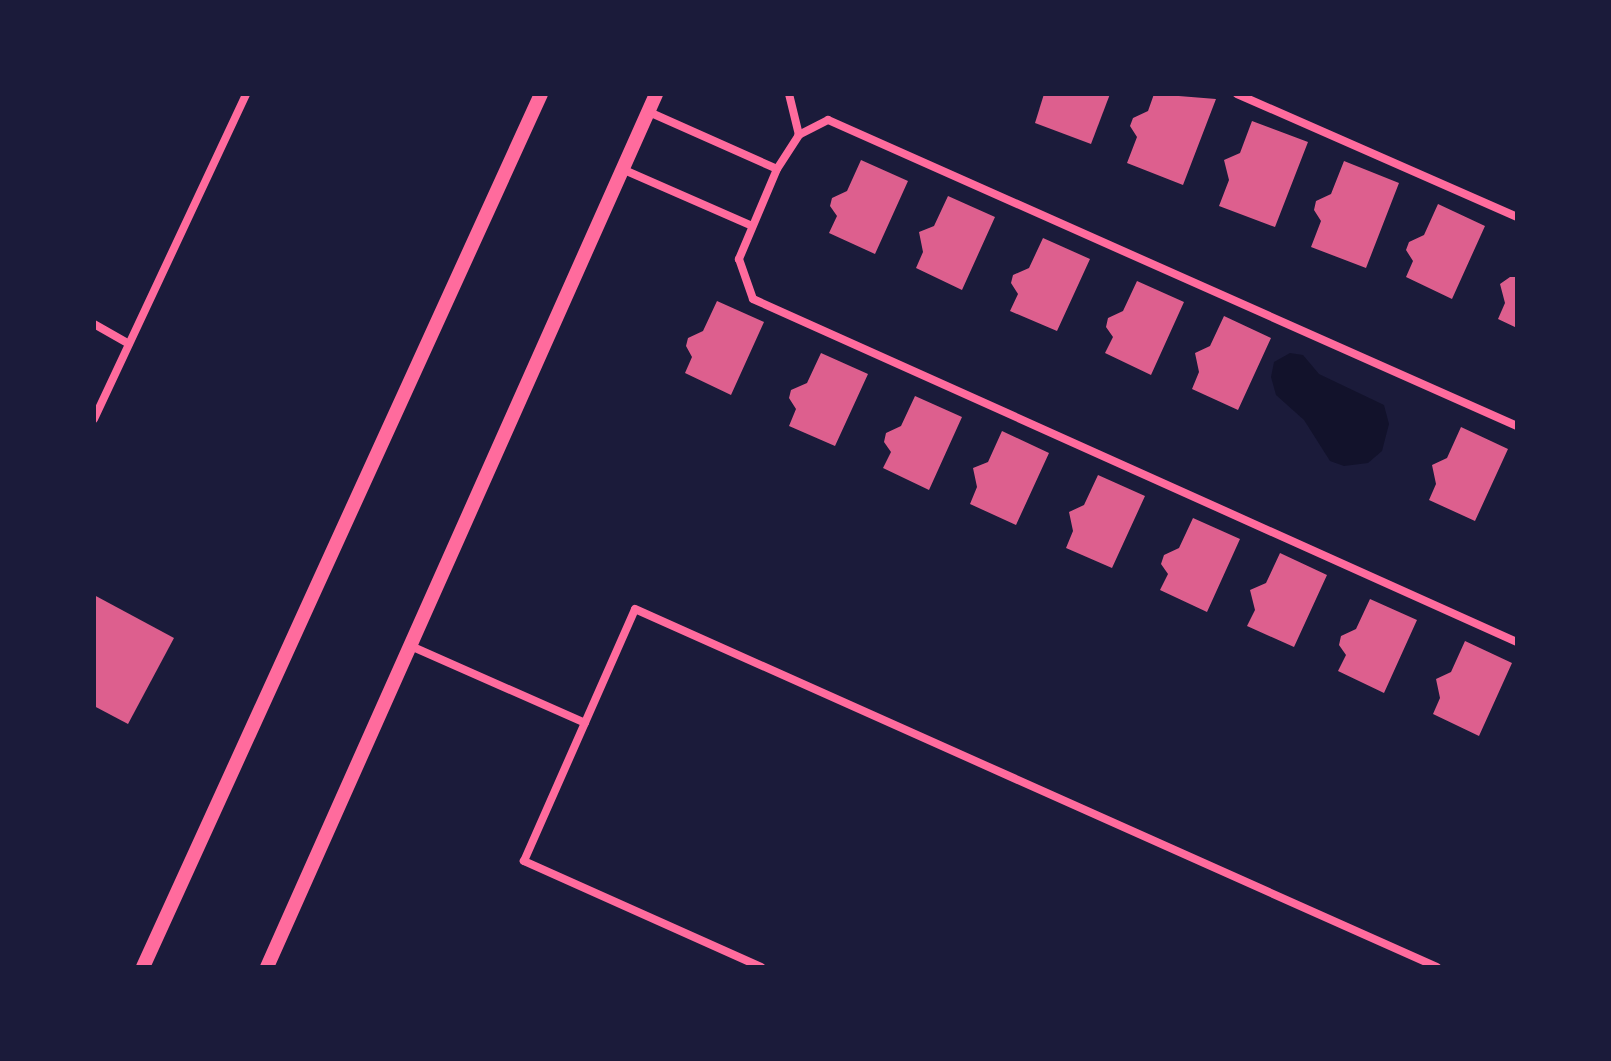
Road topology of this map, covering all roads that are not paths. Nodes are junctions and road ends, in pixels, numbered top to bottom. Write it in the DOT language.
graph roads {
  1 [pos="246,94"];
  2 [pos="541,94"];
  3 [pos="656,94"];
  4 [pos="789,94"];
  5 [pos="1237,94"];
  6 [pos="649,112"];
  7 [pos="799,135"];
  8 [pos="622,169"];
  9 [pos="777,169"];
  10 [pos="1517,217"];
  11 [pos="750,225"];
  12 [pos="94,324"];
  13 [pos="129,344"];
  14 [pos="94,419"];
  15 [pos="1517,426"];
  16 [pos="1517,642"];
  17 [pos="413,647"];
  18 [pos="585,723"];
  19 [pos="143,967"];
  20 [pos="267,967"];
  21 [pos="761,967"];
  22 [pos="1437,967"];
  1 -- 13 [label="street"];
  2 -- 19 [label="street"];
  3 -- 6 [label="street"];
  4 -- 7 [label="street"];
  5 -- 10 [label="street"];
  6 -- 8 [label="street"];
  6 -- 9 [label="street"];
  7 -- 9 [label="street"];
  7 -- 15 [label="street"];
  8 -- 11 [label="street"];
  8 -- 17 [label="street"];
  9 -- 11 [label="street"];
  11 -- 16 [label="street"];
  12 -- 13 [label="street"];
  13 -- 14 [label="street"];
  17 -- 18 [label="street"];
  17 -- 20 [label="street"];
  18 -- 21 [label="street"];
  18 -- 22 [label="street"];
}
